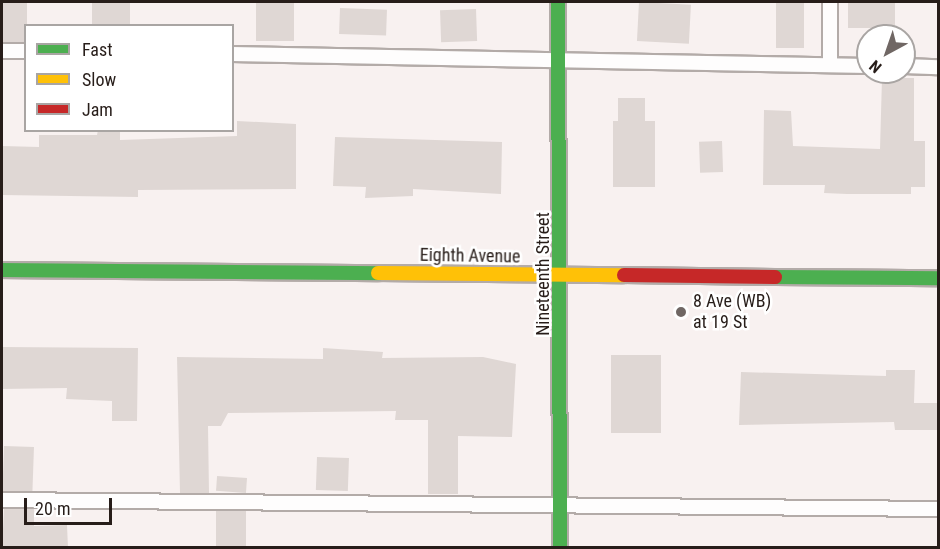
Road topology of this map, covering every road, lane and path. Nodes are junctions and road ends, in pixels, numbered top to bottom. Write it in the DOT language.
graph roads {
  1 [pos="558,2"];
  2 [pos="830,2"];
  3 [pos="2,51"];
  4 [pos="24,51"];
  5 [pos="234,54"];
  6 [pos="558,62"];
  7 [pos="830,65"];
  8 [pos="856,66"];
  9 [pos="916,66"];
  10 [pos="939,67"];
  11 [pos="2,270"];
  12 [pos="562,275"];
  13 [pos="939,278"];
  14 [pos="2,500"];
  15 [pos="560,506"];
  16 [pos="939,509"];
  17 [pos="560,548"];
  1 -- 6 [label="street, Nineteenth Street"];
  2 -- 7 [label="lane"];
  3 -- 4 [label="lane"];
  5 -- 6 [label="lane"];
  6 -- 7 [label="lane"];
  6 -- 12 [label="street, Nineteenth Street"];
  7 -- 8 [label="lane"];
  9 -- 10 [label="lane"];
  11 -- 12 [label="street, Eighth Avenue"];
  12 -- 13 [label="street, Eighth Avenue"];
  12 -- 15 [label="street, Nineteenth Street"];
  14 -- 15 [label="lane"];
  15 -- 16 [label="lane"];
  15 -- 17 [label="street, Nineteenth Street"];
}
